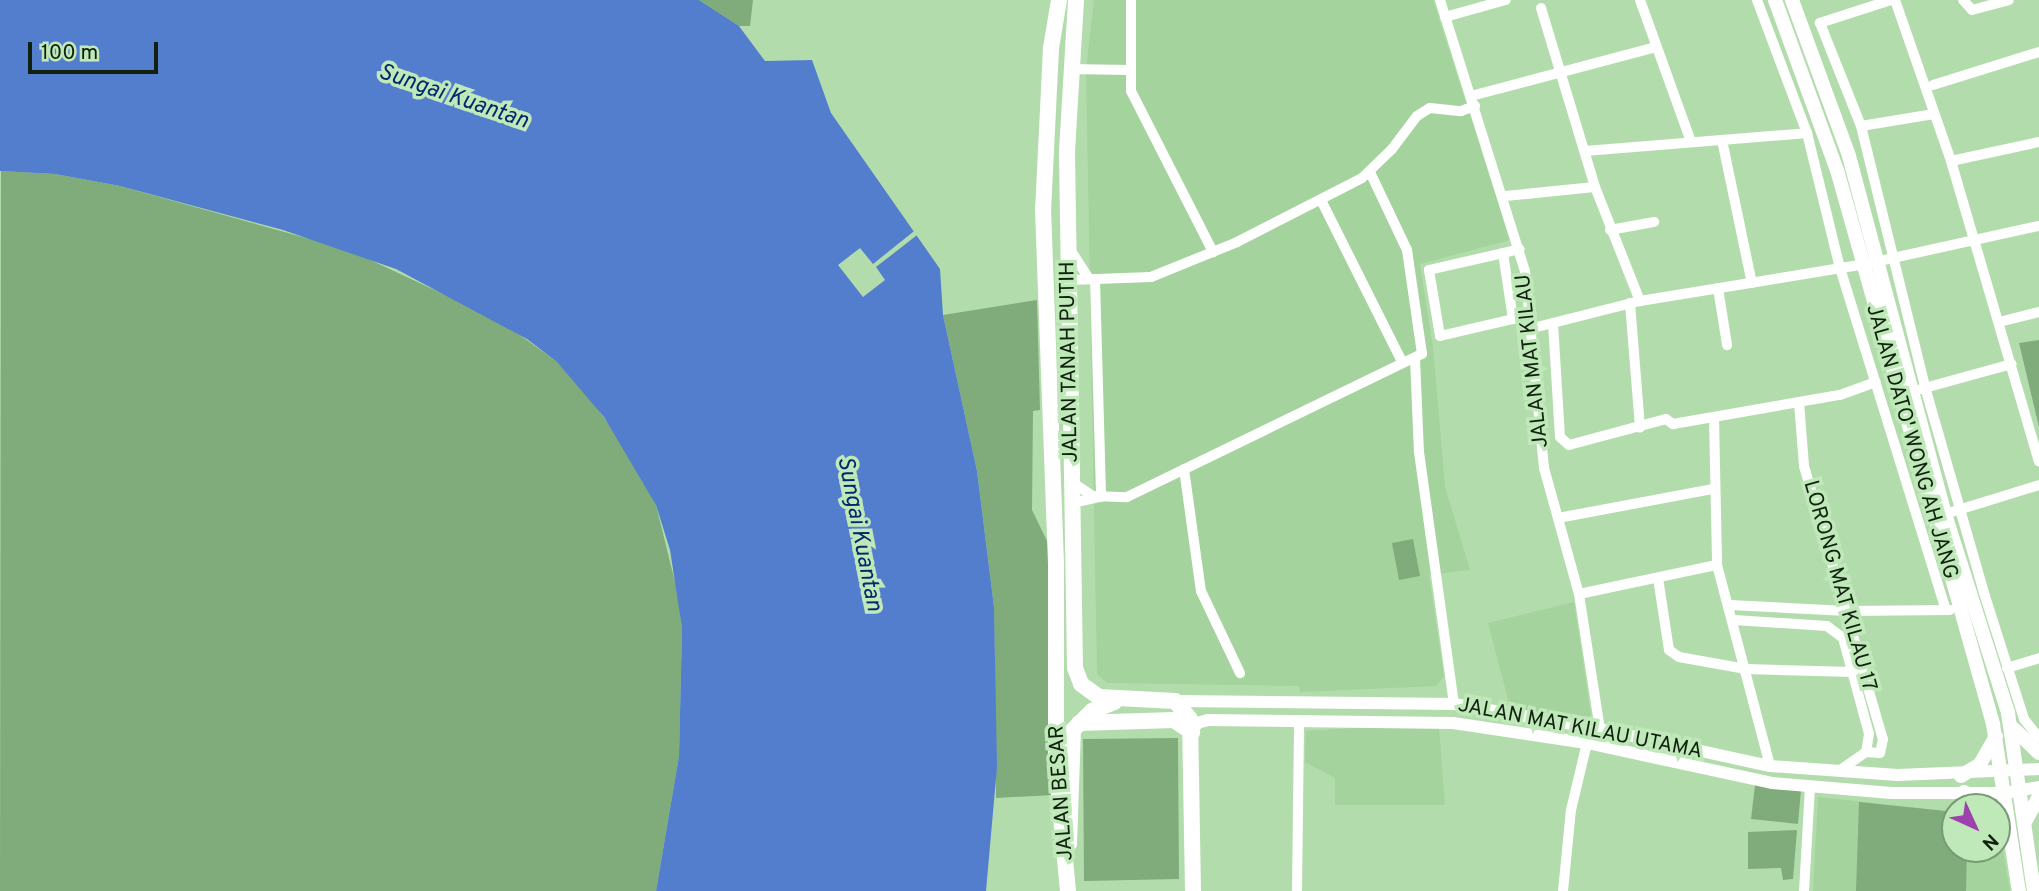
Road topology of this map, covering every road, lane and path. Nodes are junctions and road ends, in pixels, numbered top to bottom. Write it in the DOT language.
graph roads {
  1 [pos="1059,0"];
  2 [pos="1076,0"];
  3 [pos="1131,0"];
  4 [pos="1440,0"];
  5 [pos="1506,0"];
  6 [pos="1640,0"];
  7 [pos="1757,0"];
  8 [pos="1775,0"];
  9 [pos="1792,0"];
  10 [pos="1893,0"];
  11 [pos="1963,0"];
  12 [pos="2009,0"];
  13 [pos="1541,8"];
  14 [pos="1445,17"];
  15 [pos="1657,47"];
  16 [pos="2039,52"];
  17 [pos="1069,69"];
  18 [pos="1130,70"];
  19 [pos="1562,72"];
  20 [pos="1842,77"];
  21 [pos="1822,79"];
  22 [pos="1933,85"];
  23 [pos="1472,96"];
  24 [pos="1475,106"];
  25 [pos="1934,114"];
  26 [pos="1861,126"];
  27 [pos="1807,133"];
  28 [pos="1722,140"];
  29 [pos="1691,142"];
  30 [pos="2039,142"];
  31 [pos="1586,151"];
  32 [pos="1951,160"];
  33 [pos="1370,172"];
  34 [pos="1595,187"];
  35 [pos="1505,196"];
  36 [pos="1321,200"];
  37 [pos="1068,215"];
  38 [pos="1654,222"];
  39 [pos="2039,226"];
  40 [pos="1610,230"];
  41 [pos="1069,237"];
  42 [pos="1975,240"];
  43 [pos="1520,249"];
  44 [pos="1213,252"];
  45 [pos="1503,253"];
  46 [pos="1892,258"];
  47 [pos="1876,261"];
  48 [pos="1046,262"];
  49 [pos="1861,265"];
  50 [pos="1840,268"];
  51 [pos="1092,279"];
  52 [pos="1069,280"];
  53 [pos="1752,283"];
  54 [pos="1718,288"];
  55 [pos="1635,302"];
  56 [pos="2039,312"];
  57 [pos="1999,321"];
  58 [pos="1553,323"];
  59 [pos="1533,328"];
  60 [pos="1727,345"];
  61 [pos="1415,358"];
  62 [pos="1402,362"];
  63 [pos="2012,365"];
  64 [pos="1876,382"];
  65 [pos="1918,389"];
  66 [pos="1799,402"];
  67 [pos="1714,417"];
  68 [pos="1640,428"];
  69 [pos="2039,461"];
  70 [pos="1184,469"];
  71 [pos="1052,478"];
  72 [pos="1072,482"];
  73 [pos="2039,485"];
  74 [pos="1713,489"];
  75 [pos="1101,497"];
  76 [pos="1072,503"];
  77 [pos="1961,509"];
  78 [pos="1945,514"];
  79 [pos="1558,518"];
  80 [pos="1054,523"];
  81 [pos="1717,565"];
  82 [pos="1658,578"];
  83 [pos="1579,594"];
  84 [pos="1978,598"];
  85 [pos="1730,605"];
  86 [pos="1952,609"];
  87 [pos="1847,611"];
  88 [pos="1734,620"];
  89 [pos="2039,658"];
  90 [pos="2007,668"];
  91 [pos="1746,669"];
  92 [pos="1240,673"];
  93 [pos="1853,673"];
  94 [pos="1056,694"];
  95 [pos="1208,698"];
  96 [pos="1175,701"];
  97 [pos="1114,702"];
  98 [pos="1320,703"];
  99 [pos="1454,704"];
  100 [pos="1208,720"];
  101 [pos="1299,720"];
  102 [pos="1319,720"];
  103 [pos="1077,723"];
  104 [pos="2012,727"];
  105 [pos="1600,729"];
  106 [pos="1192,732"];
  107 [pos="1996,736"];
  108 [pos="2039,738"];
  109 [pos="1587,743"];
  110 [pos="1866,752"];
  111 [pos="2039,753"];
  112 [pos="1770,766"];
  113 [pos="2039,769"];
  114 [pos="1839,771"];
  115 [pos="2020,772"];
  116 [pos="2002,774"];
  117 [pos="1898,775"];
  118 [pos="1961,776"];
  119 [pos="1810,786"];
  120 [pos="2039,787"];
  121 [pos="2023,791"];
  122 [pos="1964,792"];
  123 [pos="1897,793"];
  124 [pos="2005,793"];
  125 [pos="2039,797"];
  126 [pos="2026,821"];
  127 [pos="2011,837"];
  128 [pos="2011,850"];
  129 [pos="1067,853"];
  130 [pos="2014,859"];
  131 [pos="1068,891"];
  132 [pos="1193,891"];
  133 [pos="1297,891"];
  134 [pos="1563,891"];
  135 [pos="1804,891"];
  136 [pos="2019,891"];
  137 [pos="2034,891"];
  1 -- 48 [label="highway, JALAN TANAH PUTIH"];
  2 -- 17 [label="highway, JALAN TANAH PUTIH"];
  3 -- 18 [label="street"];
  4 -- 14 [label="street, JALAN MAT KILAU"];
  5 -- 14 [label="street"];
  6 -- 15 [label="street"];
  7 -- 27 [label="street"];
  8 -- 49 [label="main road, JALAN DATO' WONG AH JANG"];
  9 -- 21 [label="main road, JALAN DATO' WONG AH JANG"];
  10 -- 20 [label="street"];
  10 -- 25 [label="street"];
  11 -- 12 [label="street"];
  13 -- 19 [label="street"];
  14 -- 23 [label="street, JALAN MAT KILAU"];
  15 -- 19 [label="street"];
  15 -- 29 [label="street"];
  16 -- 22 [label="street"];
  17 -- 18 [label="street"];
  17 -- 37 [label="highway, JALAN TANAH PUTIH"];
  18 -- 44 [label="street"];
  19 -- 23 [label="street"];
  19 -- 31 [label="street"];
  20 -- 21 [label="street"];
  20 -- 26 [label="street"];
  21 -- 47 [label="main road, JALAN DATO' WONG AH JANG"];
  23 -- 24 [label="street, JALAN MAT KILAU"];
  24 -- 33 [label="street"];
  24 -- 35 [label="street, JALAN MAT KILAU"];
  25 -- 26 [label="street"];
  25 -- 32 [label="street"];
  26 -- 46 [label="street"];
  27 -- 28 [label="street"];
  27 -- 50 [label="street"];
  28 -- 29 [label="street"];
  28 -- 53 [label="street"];
  29 -- 31 [label="street"];
  30 -- 32 [label="street"];
  31 -- 34 [label="street"];
  32 -- 42 [label="street"];
  33 -- 36 [label="street"];
  33 -- 61 [label="street"];
  34 -- 35 [label="street"];
  34 -- 40 [label="street"];
  35 -- 43 [label="street, JALAN MAT KILAU"];
  36 -- 44 [label="street"];
  36 -- 62 [label="street"];
  37 -- 41 [label="highway, JALAN TANAH PUTIH"];
  37 -- 48 [label="highway"];
  38 -- 40 [label="street"];
  39 -- 42 [label="street"];
  40 -- 55 [label="street"];
  41 -- 51 [label="street"];
  41 -- 52 [label="highway, JALAN TANAH PUTIH"];
  42 -- 46 [label="street"];
  42 -- 57 [label="street"];
  43 -- 45 [label="street"];
  43 -- 59 [label="street, JALAN MAT KILAU"];
  44 -- 51 [label="street"];
  45 -- 45 [label="street"];
  46 -- 47 [label="street"];
  46 -- 65 [label="street"];
  47 -- 49 [label="street"];
  47 -- 65 [label="main road, JALAN DATO' WONG AH JANG"];
  48 -- 71 [label="highway, JALAN TANAH PUTIH"];
  49 -- 50 [label="street"];
  49 -- 86 [label="main road, JALAN DATO' WONG AH JANG"];
  50 -- 53 [label="street"];
  50 -- 64 [label="street"];
  51 -- 52 [label="street"];
  51 -- 75 [label="street"];
  52 -- 72 [label="highway, JALAN TANAH PUTIH"];
  53 -- 54 [label="street"];
  54 -- 55 [label="street"];
  54 -- 60 [label="street"];
  55 -- 58 [label="street"];
  55 -- 68 [label="street"];
  56 -- 57 [label="street"];
  57 -- 63 [label="street"];
  58 -- 59 [label="street"];
  58 -- 68 [label="street, JALAN MAT KILAU"];
  59 -- 79 [label="street, JALAN MAT KILAU"];
  61 -- 62 [label="street"];
  61 -- 99 [label="street"];
  62 -- 70 [label="street"];
  63 -- 65 [label="street"];
  63 -- 69 [label="street"];
  64 -- 66 [label="street"];
  64 -- 86 [label="street"];
  65 -- 77 [label="street"];
  65 -- 78 [label="main road, JALAN DATO' WONG AH JANG"];
  66 -- 67 [label="street"];
  66 -- 87 [label="street, LORONG MAT KILAU 17"];
  67 -- 68 [label="street"];
  67 -- 74 [label="street"];
  70 -- 75 [label="street"];
  70 -- 92 [label="street"];
  71 -- 76 [label="highway"];
  71 -- 80 [label="highway, JALAN TANAH PUTIH"];
  72 -- 75 [label="street"];
  72 -- 76 [label="highway, JALAN TANAH PUTIH"];
  73 -- 77 [label="street"];
  74 -- 79 [label="street"];
  74 -- 81 [label="street"];
  75 -- 76 [label="street"];
  76 -- 80 [label="highway"];
  76 -- 97 [label="highway, JALAN TANAH PUTIH"];
  77 -- 78 [label="street"];
  77 -- 84 [label="street"];
  78 -- 84 [label="main road, JALAN DATO' WONG AH JANG"];
  79 -- 83 [label="street, JALAN MAT KILAU"];
  80 -- 94 [label="highway, JALAN TANAH PUTIH"];
  81 -- 82 [label="street"];
  81 -- 85 [label="street"];
  82 -- 83 [label="street"];
  82 -- 91 [label="street"];
  83 -- 105 [label="street, JALAN MAT KILAU"];
  84 -- 90 [label="street"];
  84 -- 104 [label="main road, JALAN DATO' WONG AH JANG"];
  85 -- 87 [label="street"];
  85 -- 88 [label="street"];
  86 -- 87 [label="street"];
  86 -- 107 [label="main road, JALAN DATO' WONG AH JANG"];
  87 -- 110 [label="street, LORONG MAT KILAU 17"];
  88 -- 91 [label="street"];
  88 -- 93 [label="street"];
  89 -- 90 [label="street"];
  90 -- 108 [label="street"];
  91 -- 93 [label="street"];
  91 -- 112 [label="street"];
  93 -- 110 [label="street"];
  94 -- 129 [label="highway, JALAN BESAR"];
  95 -- 96 [label="street, JALAN MAT KILAU UTAMA"];
  95 -- 98 [label="street, JALAN MAT KILAU UTAMA"];
  95 -- 100 [label="street"];
  96 -- 97 [label="highway, JALAN MAT KILAU UTAMA"];
  96 -- 106 [label="highway"];
  97 -- 103 [label="highway"];
  98 -- 99 [label="street, JALAN MAT KILAU UTAMA"];
  98 -- 102 [label="street"];
  99 -- 105 [label="street, JALAN MAT KILAU UTAMA"];
  100 -- 101 [label="street, JALAN MAT KILAU UTAMA"];
  100 -- 106 [label="street"];
  101 -- 102 [label="street, JALAN MAT KILAU UTAMA"];
  101 -- 133 [label="street"];
  102 -- 109 [label="street, JALAN MAT KILAU UTAMA"];
  103 -- 106 [label="highway"];
  103 -- 129 [label="highway"];
  104 -- 111 [label="main road"];
  104 -- 115 [label="main road, JALAN DATO' WONG AH JANG"];
  105 -- 112 [label="street, JALAN MAT KILAU UTAMA"];
  106 -- 132 [label="highway"];
  107 -- 116 [label="main road, JALAN DATO' WONG AH JANG"];
  107 -- 118 [label="main road"];
  109 -- 119 [label="street, JALAN MAT KILAU UTAMA"];
  109 -- 134 [label="street"];
  110 -- 114 [label="street"];
  112 -- 114 [label="street, JALAN MAT KILAU UTAMA"];
  113 -- 115 [label="street, JALAN MAT KILAU UTAMA"];
  114 -- 117 [label="street, JALAN MAT KILAU UTAMA"];
  115 -- 116 [label="street, JALAN MAT KILAU UTAMA"];
  115 -- 121 [label="main road, JALAN DATO' WONG AH JANG"];
  116 -- 118 [label="street, JALAN MAT KILAU UTAMA"];
  116 -- 124 [label="main road, JALAN DATO' WONG AH JANG"];
  117 -- 118 [label="street, JALAN MAT KILAU UTAMA"];
  117 -- 123 [label="street"];
  119 -- 123 [label="street, JALAN MAT KILAU UTAMA"];
  119 -- 135 [label="street"];
  120 -- 121 [label="street, JALAN MAT KILAU UTAMA"];
  121 -- 124 [label="street, JALAN MAT KILAU UTAMA"];
  121 -- 126 [label="main road, JALAN DATO' WONG AH JANG"];
  122 -- 123 [label="street, JALAN MAT KILAU UTAMA"];
  122 -- 124 [label="street, JALAN MAT KILAU UTAMA"];
  125 -- 126 [label="main road"];
  126 -- 137 [label="main road, JALAN DATO' WONG AH JANG"];
  127 -- 130 [label="main road, JALAN DATO' WONG AH JANG"];
  128 -- 130 [label="main road"];
  129 -- 131 [label="highway, JALAN BESAR"];
  130 -- 136 [label="main road, JALAN DATO' WONG AH JANG"];
}
